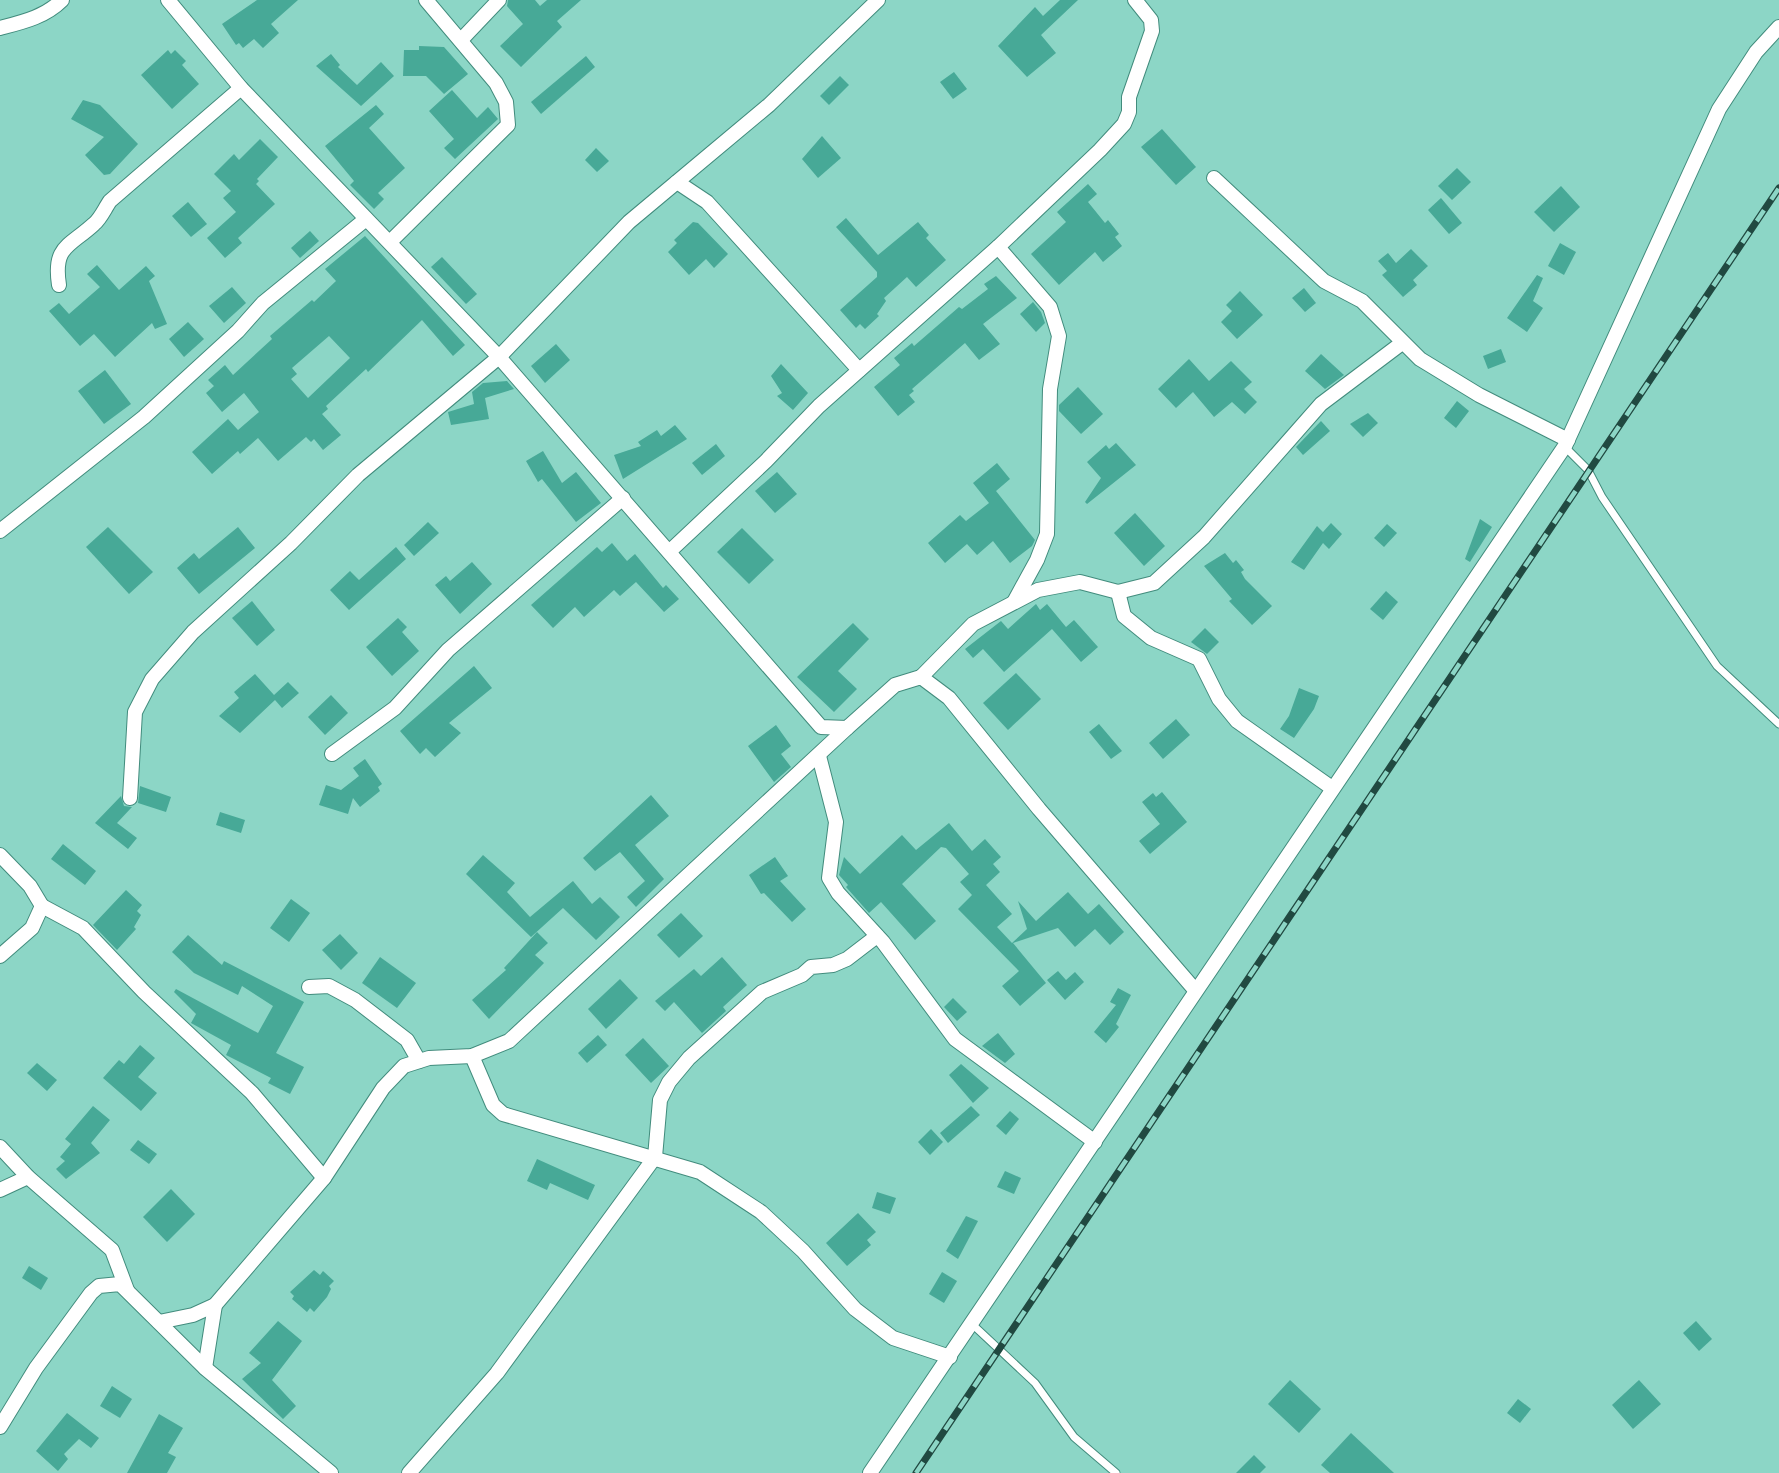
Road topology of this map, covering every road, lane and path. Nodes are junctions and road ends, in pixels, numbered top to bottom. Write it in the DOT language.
graph roads {
  1 [pos="62,0"];
  2 [pos="168,0"];
  3 [pos="426,0"];
  4 [pos="499,0"];
  5 [pos="877,0"];
  6 [pos="1135,0"];
  7 [pos="1779,27"];
  8 [pos="0,28"];
  9 [pos="461,40"];
  10 [pos="241,88"];
  11 [pos="1214,178"];
  12 [pos="677,182"];
  13 [pos="366,219"];
  14 [pos="390,242"];
  15 [pos="998,247"];
  16 [pos="59,285"];
  17 [pos="1402,343"];
  18 [pos="499,357"];
  19 [pos="859,370"];
  20 [pos="1566,443"];
  21 [pos="623,498"];
  22 [pos="1,528"];
  23 [pos="670,551"];
  24 [pos="1118,592"];
  25 [pos="1013,603"];
  26 [pos="920,677"];
  27 [pos="1779,724"];
  28 [pos="847,728"];
  29 [pos="332,754"];
  30 [pos="819,756"];
  31 [pos="1332,788"];
  32 [pos="130,798"];
  33 [pos="0,855"];
  34 [pos="42,906"];
  35 [pos="877,936"];
  36 [pos="0,956"];
  37 [pos="309,987"];
  38 [pos="1195,990"];
  39 [pos="472,1056"];
  40 [pos="419,1061"];
  41 [pos="1095,1142"];
  42 [pos="0,1147"];
  43 [pos="655,1157"];
  44 [pos="28,1177"];
  45 [pos="324,1178"];
  46 [pos="0,1190"];
  47 [pos="127,1290"];
  48 [pos="215,1305"];
  49 [pos="159,1322"];
  50 [pos="971,1324"];
  51 [pos="950,1357"];
  52 [pos="205,1368"];
  53 [pos="0,1427"];
  54 [pos="331,1473"];
  55 [pos="409,1473"];
  56 [pos="870,1473"];
  57 [pos="1116,1473"];
  1 -- 8 [label="street"];
  2 -- 10 [label="street"];
  3 -- 9 [label="street"];
  4 -- 9 [label="street"];
  5 -- 12 [label="street"];
  6 -- 15 [label="street"];
  7 -- 20 [label="street"];
  9 -- 14 [label="street"];
  10 -- 13 [label="street"];
  10 -- 16 [label="street"];
  11 -- 17 [label="street"];
  12 -- 18 [label="street"];
  12 -- 19 [label="street"];
  13 -- 14 [label="street"];
  13 -- 22 [label="street"];
  14 -- 18 [label="street"];
  15 -- 19 [label="street"];
  15 -- 25 [label="street"];
  17 -- 20 [label="street"];
  17 -- 24 [label="street"];
  18 -- 21 [label="street"];
  18 -- 32 [label="street"];
  19 -- 23 [label="street"];
  20 -- 27 [label="lane"];
  20 -- 31 [label="street"];
  21 -- 23 [label="street"];
  21 -- 29 [label="street"];
  23 -- 28 [label="street"];
  24 -- 25 [label="street"];
  24 -- 31 [label="street"];
  25 -- 26 [label="street"];
  26 -- 28 [label="street"];
  26 -- 38 [label="street"];
  28 -- 30 [label="street"];
  30 -- 35 [label="street"];
  30 -- 39 [label="street"];
  31 -- 38 [label="street"];
  33 -- 34 [label="street"];
  34 -- 36 [label="street"];
  34 -- 45 [label="street"];
  35 -- 41 [label="street"];
  35 -- 43 [label="street"];
  37 -- 40 [label="street"];
  38 -- 41 [label="street"];
  39 -- 40 [label="street"];
  39 -- 43 [label="street"];
  40 -- 45 [label="street"];
  41 -- 50 [label="street"];
  42 -- 44 [label="street"];
  43 -- 51 [label="street"];
  43 -- 55 [label="street"];
  44 -- 46 [label="street"];
  44 -- 47 [label="street"];
  45 -- 48 [label="street"];
  47 -- 49 [label="street"];
  47 -- 53 [label="street"];
  48 -- 49 [label="street"];
  48 -- 52 [label="street"];
  49 -- 52 [label="street"];
  50 -- 51 [label="street"];
  50 -- 57 [label="lane"];
  51 -- 56 [label="street"];
  52 -- 54 [label="street"];
}
